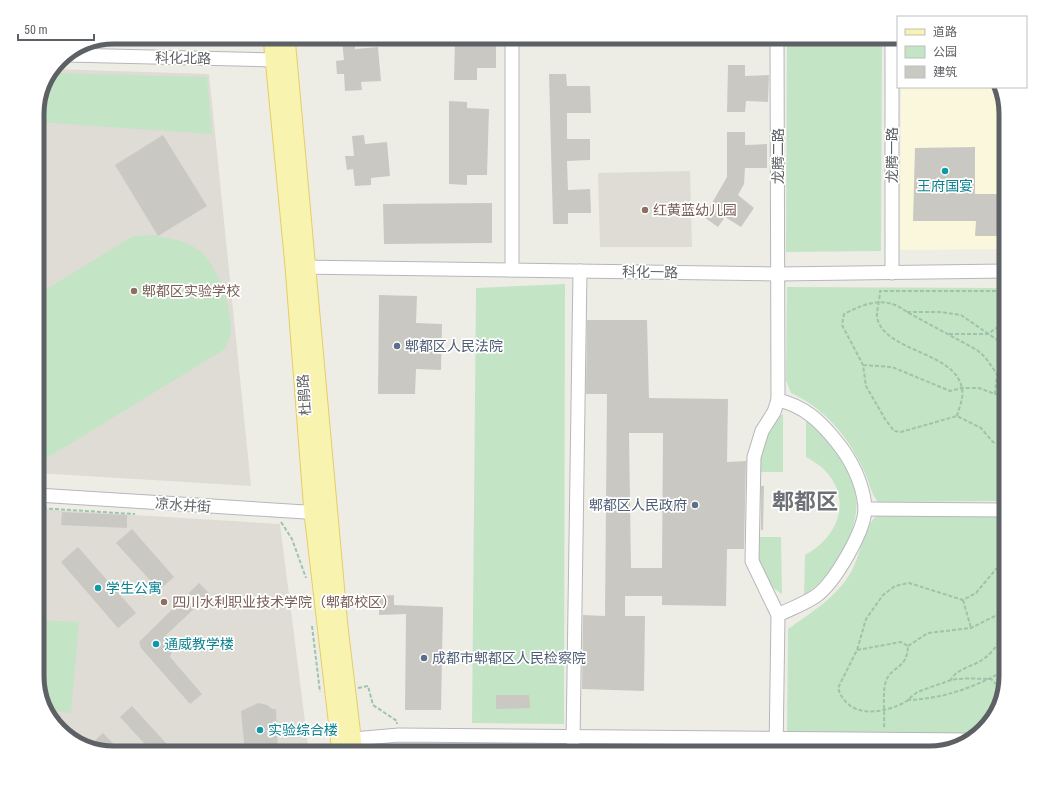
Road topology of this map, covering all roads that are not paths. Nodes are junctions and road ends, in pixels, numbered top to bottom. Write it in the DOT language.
graph roads {
  1 [pos="273,44"];
  2 [pos="286,44"];
  3 [pos="512,44"];
  4 [pos="777,44"];
  5 [pos="892,44"];
  6 [pos="76,55"];
  7 [pos="274,60"];
  8 [pos="301,267"];
  9 [pos="512,270"];
  10 [pos="580,271"];
  11 [pos="999,271"];
  12 [pos="892,273"];
  13 [pos="778,274"];
  14 [pos="778,400"];
  15 [pos="44,495"];
  16 [pos="865,509"];
  17 [pos="999,510"];
  18 [pos="321,513"];
  19 [pos="778,614"];
  20 [pos="574,739"];
  21 [pos="956,740"];
  22 [pos="399,744"];
  23 [pos="349,746"];
  24 [pos="374,746"];
  25 [pos="777,746"];
  1 -- 7 [label="main road, 杜鹃路"];
  2 -- 8 [label="main road, 杜鹃路"];
  3 -- 9 [label="street"];
  4 -- 13 [label="street, 龙腾二路"];
  5 -- 12 [label="street, 龙腾一路"];
  6 -- 7 [label="street, 科化北路"];
  7 -- 8 [label="main road, 杜鹃路"];
  8 -- 9 [label="street, 科化一路"];
  8 -- 18 [label="main road, 杜鹃路"];
  9 -- 10 [label="street, 科化一路"];
  10 -- 13 [label="street, 科化一路"];
  10 -- 20 [label="street"];
  11 -- 12 [label="street, 科化一路"];
  12 -- 13 [label="street, 科化一路"];
  13 -- 14 [label="street, 龙腾二路"];
  14 -- 16 [label="street"];
  14 -- 19 [label="street"];
  15 -- 18 [label="street, 凉水井街"];
  16 -- 17 [label="street"];
  16 -- 19 [label="street"];
  18 -- 23 [label="main road, 杜鹃路"];
  19 -- 25 [label="street"];
  20 -- 22 [label="street"];
  20 -- 25 [label="street"];
  21 -- 25 [label="street"];
  22 -- 24 [label="street"];
}
